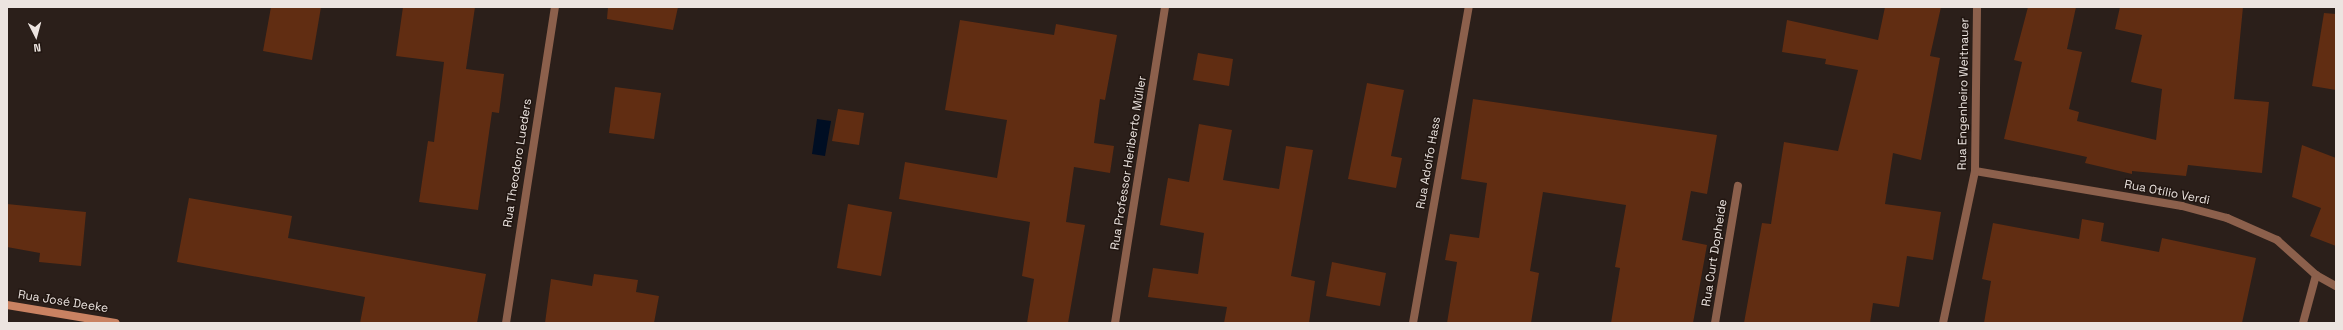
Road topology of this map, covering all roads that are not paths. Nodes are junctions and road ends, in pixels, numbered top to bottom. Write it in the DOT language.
graph roads {
  1 [pos="555,7"];
  2 [pos="1165,7"];
  3 [pos="1469,7"];
  4 [pos="1977,7"];
  5 [pos="1975,171"];
  6 [pos="1738,186"];
  7 [pos="2316,275"];
  8 [pos="2336,286"];
  9 [pos="7,305"];
  10 [pos="116,323"];
  11 [pos="506,323"];
  12 [pos="1115,323"];
  13 [pos="1413,323"];
  14 [pos="1715,323"];
  15 [pos="1943,323"];
  16 [pos="2303,323"];
  1 -- 11 [label="street, Rua Theodoro Lueders"];
  2 -- 12 [label="street, Rua Professor Heriberto Müller"];
  3 -- 13 [label="street, Rua Adolfo Hass"];
  4 -- 5 [label="street, Rua Engenheiro Weitnauer"];
  5 -- 7 [label="street, Rua Otílio Verdi"];
  5 -- 15 [label="street, Rua Engenheiro Weitnauer"];
  6 -- 14 [label="street, Rua Curt Dopheide"];
  7 -- 8 [label="street, Rua Otílio Verdi"];
  7 -- 16 [label="street"];
  9 -- 10 [label="street, Rua José Deeke"];
}
